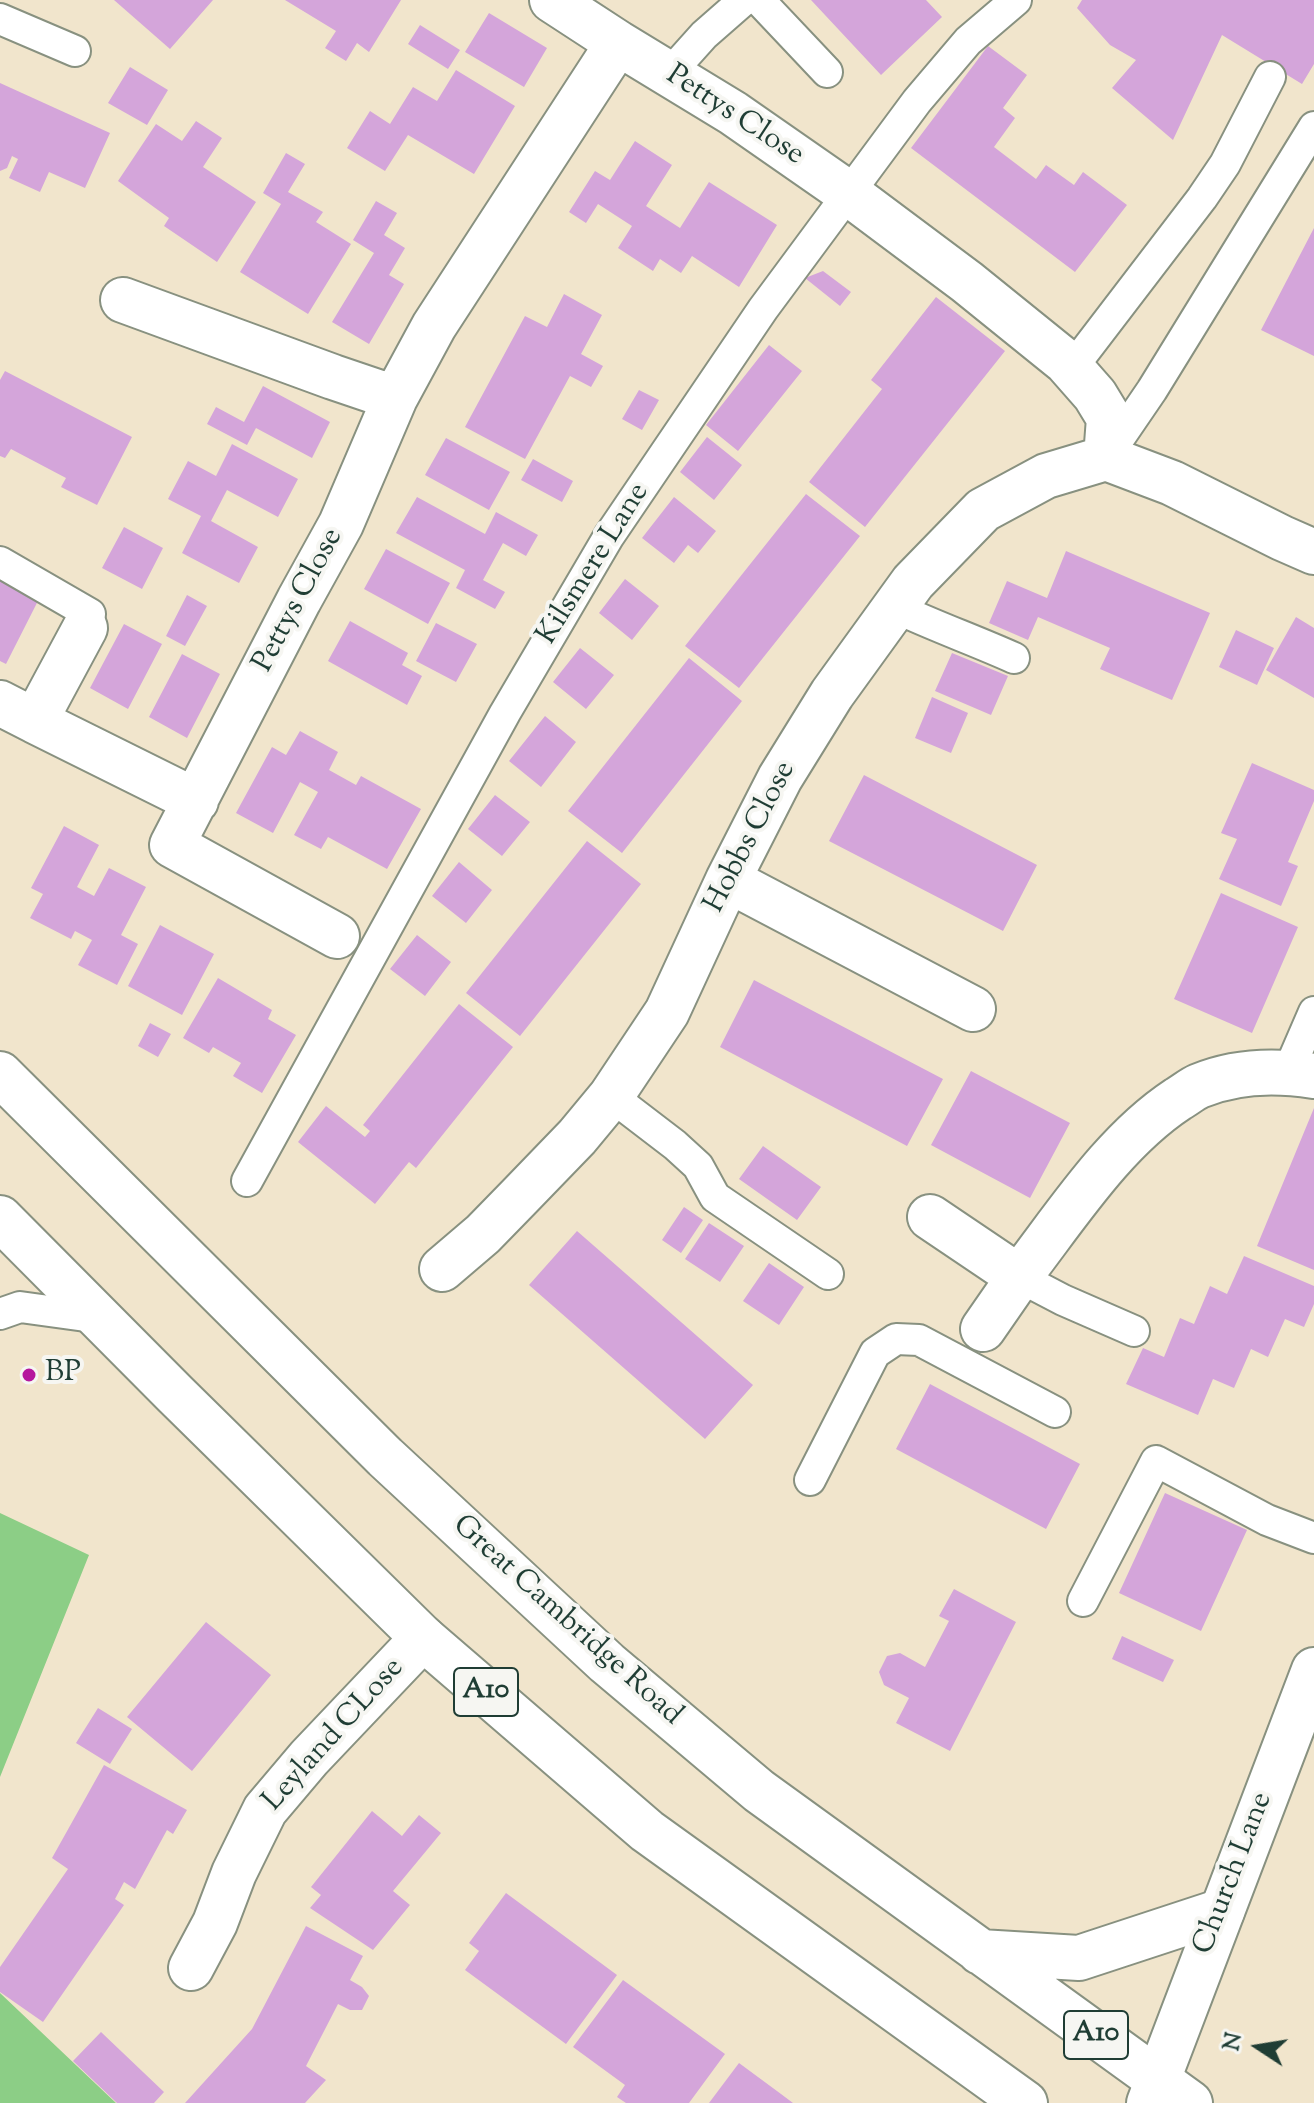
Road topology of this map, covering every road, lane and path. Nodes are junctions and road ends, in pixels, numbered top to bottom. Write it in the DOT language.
graph roads {
  1 [pos="552,0"];
  2 [pos="744,0"];
  3 [pos="759,0"];
  4 [pos="1016,0"];
  5 [pos="0,19"];
  6 [pos="618,43"];
  7 [pos="75,51"];
  8 [pos="827,72"];
  9 [pos="669,74"];
  10 [pos="1270,77"];
  11 [pos="1314,127"];
  12 [pos="848,193"];
  13 [pos="123,300"];
  14 [pos="1072,368"];
  15 [pos="395,398"];
  16 [pos="1106,458"];
  17 [pos="1314,552"];
  18 [pos="0,562"];
  19 [pos="894,607"];
  20 [pos="85,628"];
  21 [pos="1014,658"];
  22 [pos="18,712"];
  23 [pos="196,801"];
  24 [pos="728,880"];
  25 [pos="337,936"];
  26 [pos="973,1009"];
  27 [pos="1314,1012"];
  28 [pos="0,1074"];
  29 [pos="1301,1074"];
  30 [pos="611,1096"];
  31 [pos="247,1181"];
  32 [pos="930,1217"];
  33 [pos="0,1218"];
  34 [pos="442,1269"];
  35 [pos="828,1274"];
  36 [pos="1019,1277"];
  37 [pos="0,1314"];
  38 [pos="100,1318"];
  39 [pos="1134,1331"];
  40 [pos="973,1346"];
  41 [pos="1055,1412"];
  42 [pos="810,1480"];
  43 [pos="1314,1538"];
  44 [pos="1083,1601"];
  45 [pos="423,1638"];
  46 [pos="1310,1689"];
  47 [pos="1222,1911"];
  48 [pos="980,1952"];
  49 [pos="191,1968"];
  50 [pos="1165,2095"];
  51 [pos="1025,2103"];
  1 -- 6 [label="main road, Pettys Close"];
  2 -- 9 [label="lane"];
  3 -- 8 [label="lane"];
  4 -- 12 [label="lane, Kilsmere Lane"];
  5 -- 7 [label="lane"];
  6 -- 9 [label="main road, Pettys Close"];
  6 -- 15 [label="main road, Pettys Close"];
  9 -- 12 [label="main road, Pettys Close"];
  10 -- 14 [label="lane"];
  11 -- 16 [label="lane"];
  12 -- 14 [label="main road"];
  12 -- 31 [label="lane, Kilsmere Lane"];
  13 -- 15 [label="main road"];
  14 -- 16 [label="main road"];
  15 -- 23 [label="main road, Pettys Close"];
  16 -- 17 [label="main road"];
  16 -- 19 [label="main road, Hobbs Close"];
  18 -- 20 [label="lane"];
  19 -- 21 [label="lane"];
  19 -- 24 [label="main road, Hobbs Close"];
  20 -- 22 [label="main road"];
  22 -- 23 [label="main road"];
  23 -- 25 [label="main road, Pettys Close"];
  24 -- 26 [label="main road"];
  24 -- 30 [label="main road, Hobbs Close"];
  27 -- 29 [label="lane"];
  28 -- 48 [label="main road, Great Cambridge Road / A10"];
  29 -- 36 [label="main road"];
  30 -- 34 [label="main road, Hobbs Close"];
  30 -- 35 [label="lane"];
  32 -- 36 [label="main road"];
  33 -- 38 [label="main road, A10"];
  36 -- 39 [label="lane"];
  36 -- 40 [label="main road"];
  37 -- 38 [label="lane"];
  38 -- 45 [label="main road, A10"];
  40 -- 41 [label="lane"];
  40 -- 42 [label="lane"];
  43 -- 44 [label="lane"];
  45 -- 49 [label="main road, Leyland CLose"];
  45 -- 51 [label="main road, A10"];
  46 -- 47 [label="main road, Church Lane"];
  47 -- 48 [label="main road"];
  47 -- 50 [label="main road, Church Lane"];
  48 -- 50 [label="main road, Great Cambridge Road / A10"];
}
